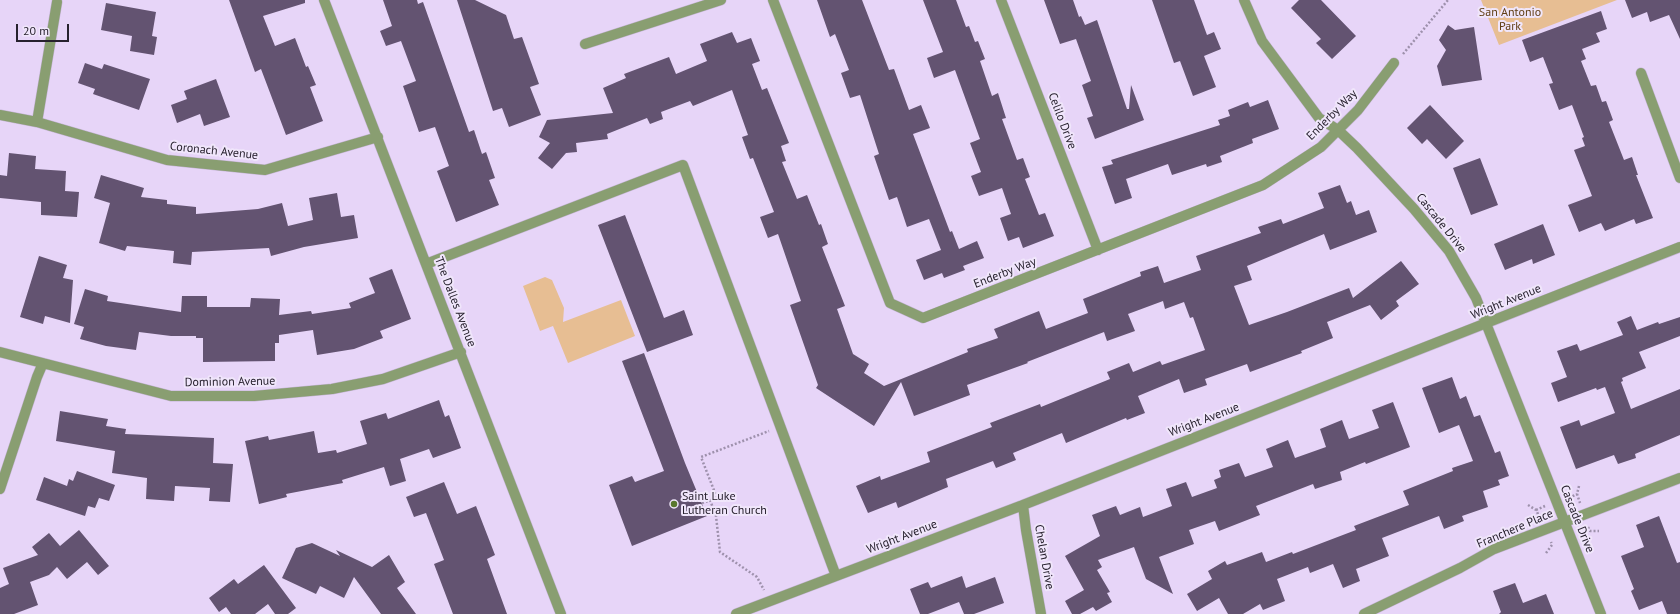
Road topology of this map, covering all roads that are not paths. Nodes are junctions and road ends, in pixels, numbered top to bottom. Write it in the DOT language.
graph roads {
  1 [pos="324,0"];
  2 [pos="721,0"];
  3 [pos="773,0"];
  4 [pos="1001,0"];
  5 [pos="1244,0"];
  6 [pos="57,2"];
  7 [pos="585,44"];
  8 [pos="1394,63"];
  9 [pos="1641,73"];
  10 [pos="0,116"];
  11 [pos="37,122"];
  12 [pos="1338,130"];
  13 [pos="378,137"];
  14 [pos="1680,178"];
  15 [pos="1680,246"];
  16 [pos="1098,250"];
  17 [pos="426,264"];
  18 [pos="1486,324"];
  19 [pos="0,352"];
  20 [pos="461,352"];
  21 [pos="43,363"];
  22 [pos="1680,478"];
  23 [pos="0,489"];
  24 [pos="1023,505"];
  25 [pos="1564,522"];
  26 [pos="836,576"];
  27 [pos="561,614"];
  28 [pos="736,614"];
  29 [pos="1042,614"];
  30 [pos="1364,614"];
  31 [pos="1600,614"];
  1 -- 13 [label="street, The Dalles Avenue"];
  2 -- 7 [label="street"];
  3 -- 16 [label="street, Enderby Way"];
  4 -- 16 [label="street, Celilo Drive"];
  5 -- 12 [label="street, Cascade Drive"];
  6 -- 11 [label="street"];
  8 -- 12 [label="street, Enderby Way"];
  9 -- 14 [label="street"];
  10 -- 11 [label="street, Coronach Avenue"];
  11 -- 13 [label="street, Coronach Avenue"];
  12 -- 16 [label="street, Enderby Way"];
  12 -- 18 [label="street, Cascade Drive"];
  13 -- 17 [label="street, The Dalles Avenue"];
  15 -- 18 [label="street, Wright Avenue"];
  17 -- 20 [label="street, The Dalles Avenue"];
  17 -- 26 [label="street"];
  18 -- 24 [label="street, Wright Avenue"];
  18 -- 25 [label="street, Cascade Drive"];
  19 -- 21 [label="street, Dominion Avenue"];
  20 -- 21 [label="street, Dominion Avenue"];
  20 -- 27 [label="street, The Dalles Avenue"];
  21 -- 23 [label="street"];
  22 -- 25 [label="street, Franchere Place"];
  24 -- 26 [label="street, Wright Avenue"];
  24 -- 29 [label="street, Chelan Drive"];
  25 -- 30 [label="street, Franchere Place"];
  25 -- 31 [label="street, Cascade Drive"];
  26 -- 28 [label="street, Wright Avenue"];
}
